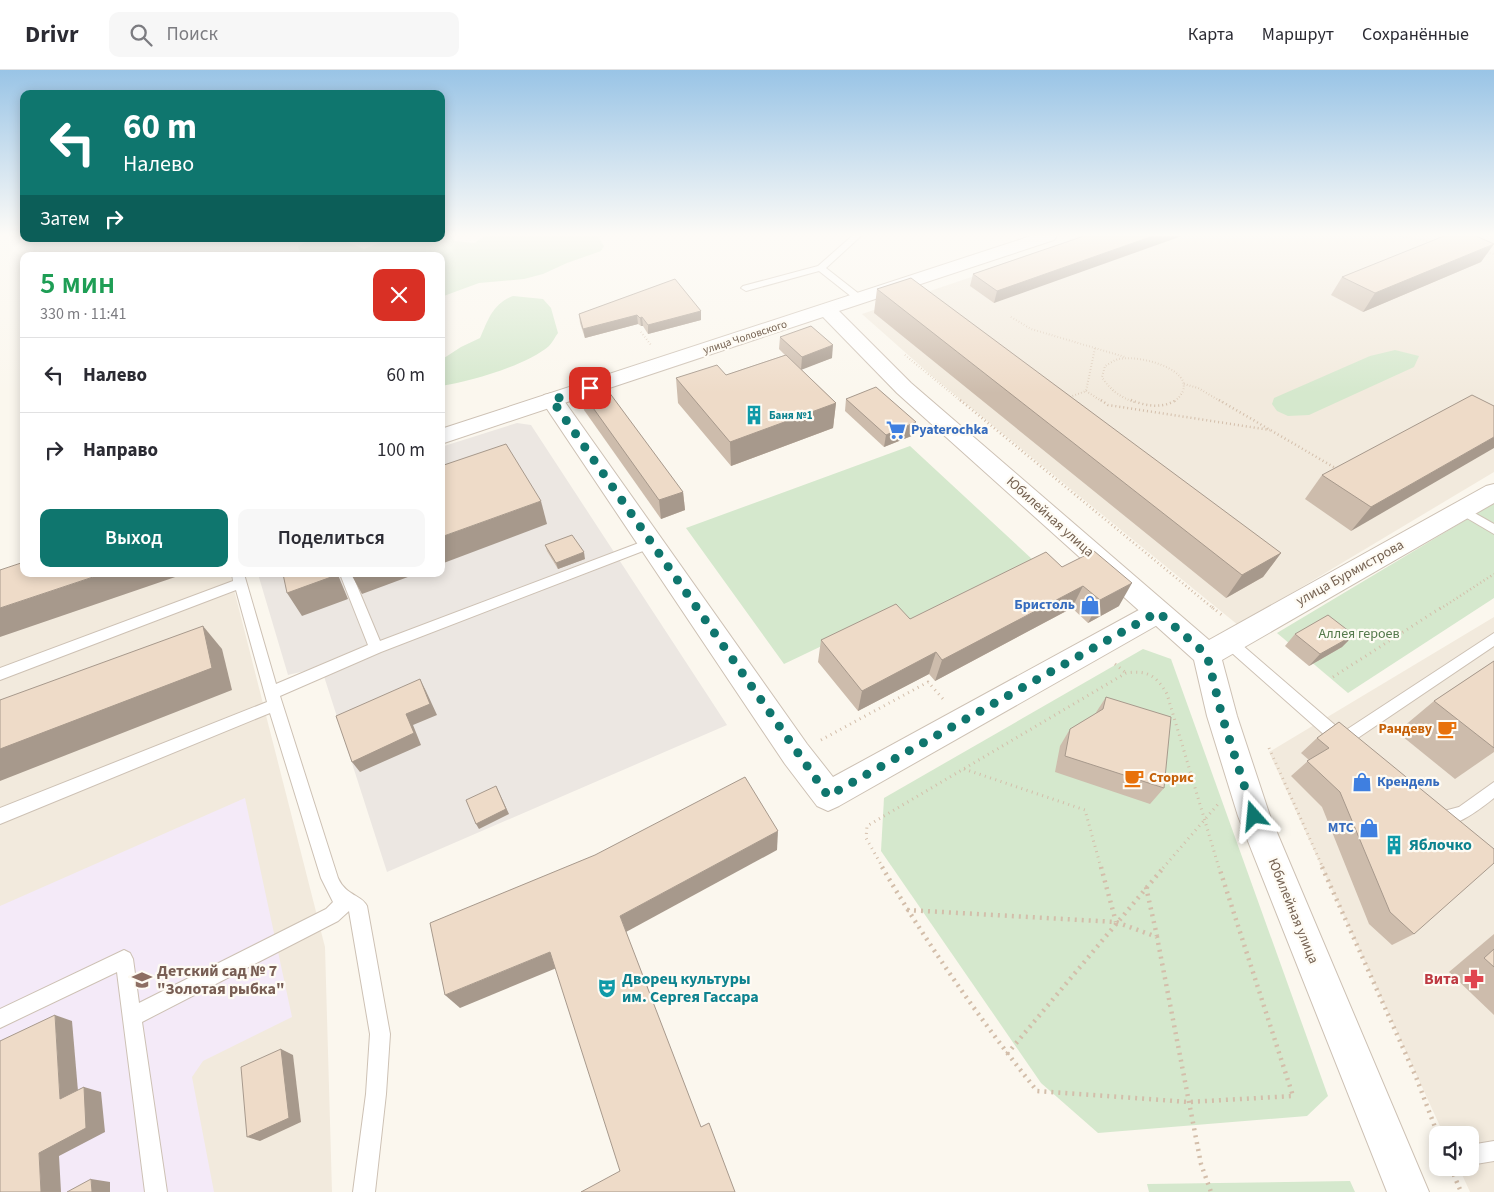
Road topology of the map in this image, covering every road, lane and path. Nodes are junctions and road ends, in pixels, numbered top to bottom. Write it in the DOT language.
graph roads {
  1 [pos="847,288"];
  2 [pos="892,288"];
  3 [pos="860,299"];
  4 [pos="827,310"];
  5 [pos="1011,317"];
  6 [pos="1095,348"];
  7 [pos="904,353"];
  8 [pos="1127,358"];
  9 [pos="1184,384"];
  10 [pos="1086,390"];
  11 [pos="552,400"];
  12 [pos="1059,402"];
  13 [pos="1270,430"];
  14 [pos="445,436"];
  15 [pos="1337,468"];
  16 [pos="1494,492"];
  17 [pos="1464,511"];
  18 [pos="1494,530"];
  19 [pos="652,543"];
  20 [pos="1494,574"];
  21 [pos="347,577"];
  22 [pos="239,578"];
  23 [pos="1158,612"];
  24 [pos="1494,639"];
  25 [pos="1226,643"];
  26 [pos="376,648"];
  27 [pos="0,674"];
  28 [pos="1333,677"];
  29 [pos="273,699"];
  30 [pos="949,706"];
  31 [pos="1342,741"];
  32 [pos="1269,748"];
  33 [pos="1356,753"];
  34 [pos="796,754"];
  35 [pos="964,769"];
  36 [pos="1494,788"];
  37 [pos="1219,803"];
  38 [pos="1420,808"];
  39 [pos="0,816"];
  40 [pos="1204,821"];
  41 [pos="1146,887"];
  42 [pos="346,903"];
  43 [pos="907,910"];
  44 [pos="1116,922"];
  45 [pos="1157,937"];
  46 [pos="132,1017"];
  47 [pos="0,1019"];
  48 [pos="1007,1054"];
  49 [pos="1189,1102"];
  50 [pos="1435,1126"];
  51 [pos="1494,1151"];
  52 [pos="1479,1154"];
  53 [pos="1454,1176"];
  54 [pos="156,1192"];
  55 [pos="364,1192"];
  56 [pos="1211,1192"];
  57 [pos="1408,1192"];
  58 [pos="1461,1192"];
  1 -- 3 [label="lane"];
  2 -- 3 [label="street, улица Чоловского"];
  3 -- 4 [label="street, улица Чоловского"];
  4 -- 11 [label="street, улица Чоловского"];
  4 -- 23 [label="street, Юбилейная улица"];
  5 -- 6 [label="path"];
  6 -- 8 [label="path"];
  6 -- 10 [label="path"];
  7 -- 25 [label="path"];
  8 -- 9 [label="path"];
  8 -- 9 [label="path"];
  9 -- 13 [label="path"];
  10 -- 12 [label="path"];
  10 -- 13 [label="path"];
  11 -- 14 [label="street, улица Чоловского"];
  11 -- 19 [label="street"];
  13 -- 15 [label="path"];
  16 -- 17 [label="street, улица Бурмистрова"];
  17 -- 18 [label="lane"];
  17 -- 25 [label="street, улица Бурмистрова"];
  19 -- 26 [label="lane"];
  19 -- 34 [label="street"];
  20 -- 28 [label="path"];
  21 -- 26 [label="lane"];
  22 -- 27 [label="lane"];
  22 -- 29 [label="lane"];
  23 -- 25 [label="street, Юбилейная улица"];
  23 -- 34 [label="street"];
  24 -- 31 [label="lane"];
  25 -- 31 [label="lane"];
  25 -- 57 [label="street, Юбилейная улица"];
  26 -- 29 [label="lane"];
  29 -- 39 [label="lane"];
  29 -- 42 [label="lane"];
  30 -- 34 [label="path"];
  31 -- 33 [label="lane"];
  32 -- 50 [label="path"];
  35 -- 40 [label="path"];
  35 -- 43 [label="path"];
  35 -- 44 [label="path"];
  36 -- 38 [label="lane"];
  37 -- 40 [label="path"];
  40 -- 41 [label="path"];
  40 -- 49 [label="path"];
  41 -- 44 [label="path"];
  41 -- 45 [label="path"];
  42 -- 46 [label="lane"];
  42 -- 55 [label="lane"];
  43 -- 44 [label="path"];
  43 -- 48 [label="path"];
  44 -- 45 [label="path"];
  44 -- 48 [label="path"];
  45 -- 49 [label="path"];
  46 -- 47 [label="lane"];
  46 -- 54 [label="lane"];
  48 -- 49 [label="path"];
  49 -- 56 [label="path"];
  51 -- 52 [label="lane"];
  53 -- 58 [label="path"];
}
